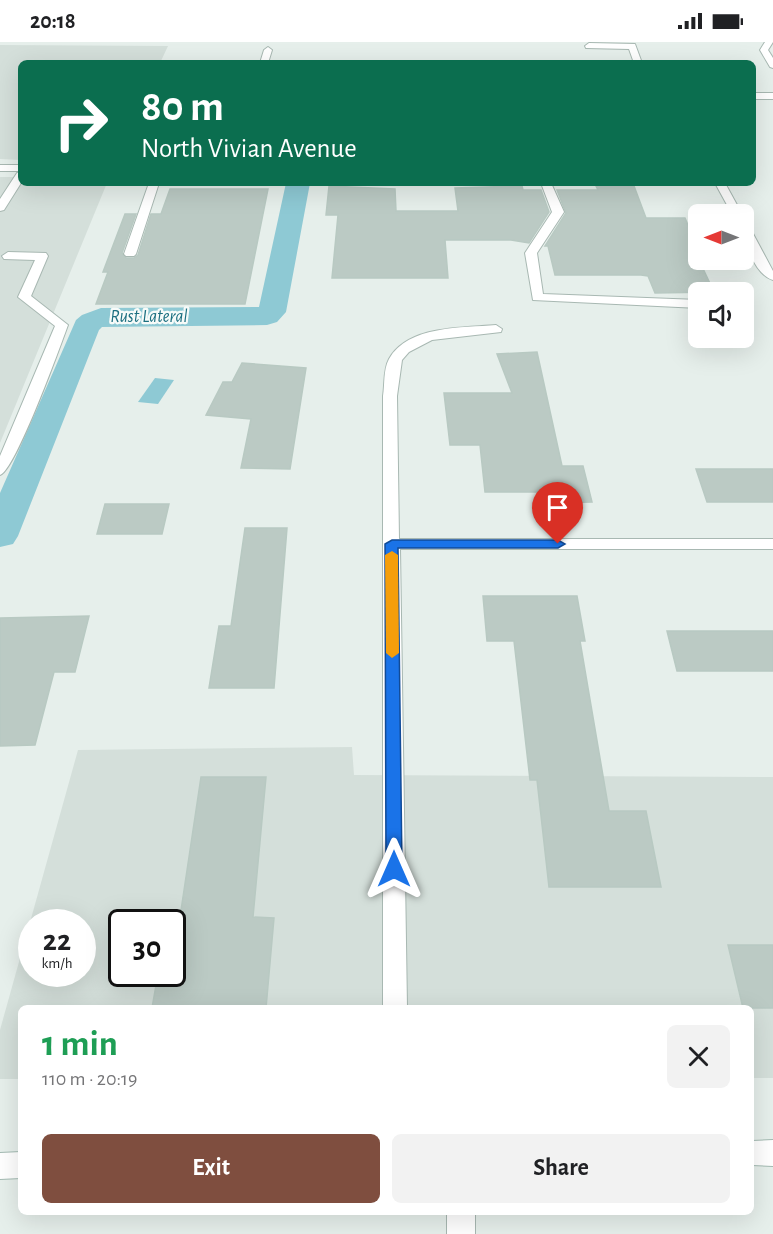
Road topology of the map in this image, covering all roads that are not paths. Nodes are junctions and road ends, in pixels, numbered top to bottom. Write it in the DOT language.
graph roads {
  1 [pos="769,42"];
  2 [pos="591,48"];
  3 [pos="268,50"];
  4 [pos="265,60"];
  5 [pos="637,60"];
  6 [pos="773,65"];
  7 [pos="756,96"];
  8 [pos="773,96"];
  9 [pos="0,168"];
  10 [pos="18,168"];
  11 [pos="18,180"];
  12 [pos="153,186"];
  13 [pos="547,186"];
  14 [pos="722,186"];
  15 [pos="732,204"];
  16 [pos="0,208"];
  17 [pos="754,247"];
  18 [pos="130,254"];
  19 [pos="8,256"];
  20 [pos="773,276"];
  21 [pos="688,304"];
  22 [pos="496,329"];
  23 [pos="0,470"];
  24 [pos="392,544"];
  25 [pos="773,544"];
  26 [pos="395,1005"];
  27 [pos="754,1153"];
  28 [pos="773,1153"];
  29 [pos="18,1165"];
  30 [pos="0,1166"];
  31 [pos="461,1215"];
  32 [pos="461,1234"];
  1 -- 6 [label="street"];
  2 -- 5 [label="street"];
  3 -- 4 [label="street"];
  7 -- 8 [label="street"];
  9 -- 10 [label="street"];
  11 -- 16 [label="street"];
  12 -- 18 [label="street"];
  13 -- 21 [label="street"];
  14 -- 15 [label="street"];
  17 -- 20 [label="street"];
  19 -- 23 [label="street"];
  22 -- 24 [label="street"];
  24 -- 25 [label="street"];
  24 -- 26 [label="street"];
  27 -- 28 [label="street"];
  29 -- 30 [label="street"];
  31 -- 32 [label="street"];
}
